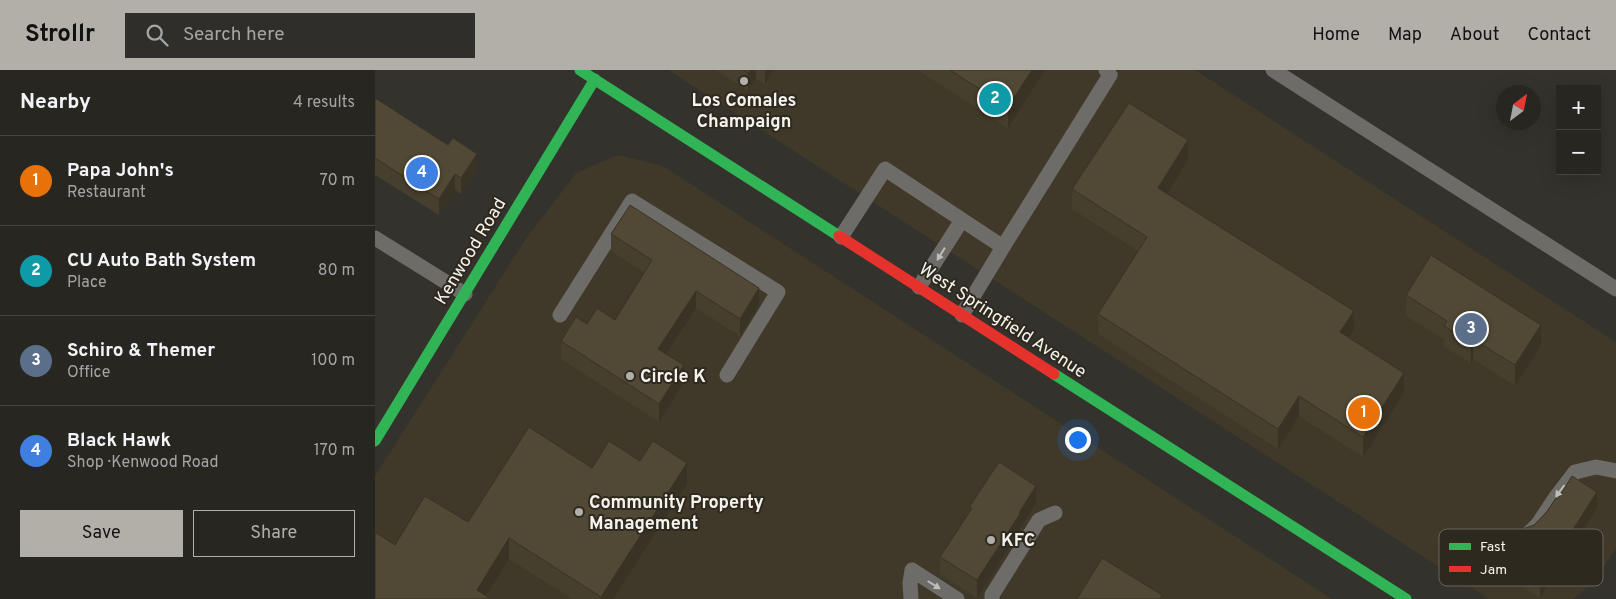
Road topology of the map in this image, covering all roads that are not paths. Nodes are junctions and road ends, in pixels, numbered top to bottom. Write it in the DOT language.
graph roads {
  1 [pos="580,70"];
  2 [pos="1106,70"];
  3 [pos="1273,70"];
  4 [pos="595,79"];
  5 [pos="962,220"];
  6 [pos="841,237"];
  7 [pos="375,238"];
  8 [pos="1003,247"];
  9 [pos="919,287"];
  10 [pos="1616,289"];
  11 [pos="465,294"];
  12 [pos="560,315"];
  13 [pos="962,315"];
  14 [pos="727,375"];
  15 [pos="375,441"];
  16 [pos="1616,472"];
  17 [pos="1055,512"];
  18 [pos="1534,529"];
  19 [pos="911,599"];
  20 [pos="957,599"];
  21 [pos="992,599"];
  22 [pos="1406,599"];
  1 -- 4 [label="main road, West Springfield Avenue"];
  2 -- 8 [label="lane"];
  3 -- 10 [label="lane"];
  4 -- 6 [label="main road, West Springfield Avenue"];
  4 -- 11 [label="main road, Kenwood Road"];
  5 -- 6 [label="lane"];
  5 -- 8 [label="lane"];
  5 -- 9 [label="lane, one-way"];
  6 -- 9 [label="main road, West Springfield Avenue"];
  7 -- 11 [label="lane"];
  8 -- 13 [label="lane"];
  9 -- 13 [label="main road, West Springfield Avenue"];
  11 -- 15 [label="main road, Kenwood Road"];
  12 -- 14 [label="lane"];
  13 -- 22 [label="main road, West Springfield Avenue"];
  16 -- 18 [label="lane, one-way"];
  17 -- 21 [label="lane"];
  19 -- 20 [label="lane, one-way"];
}
